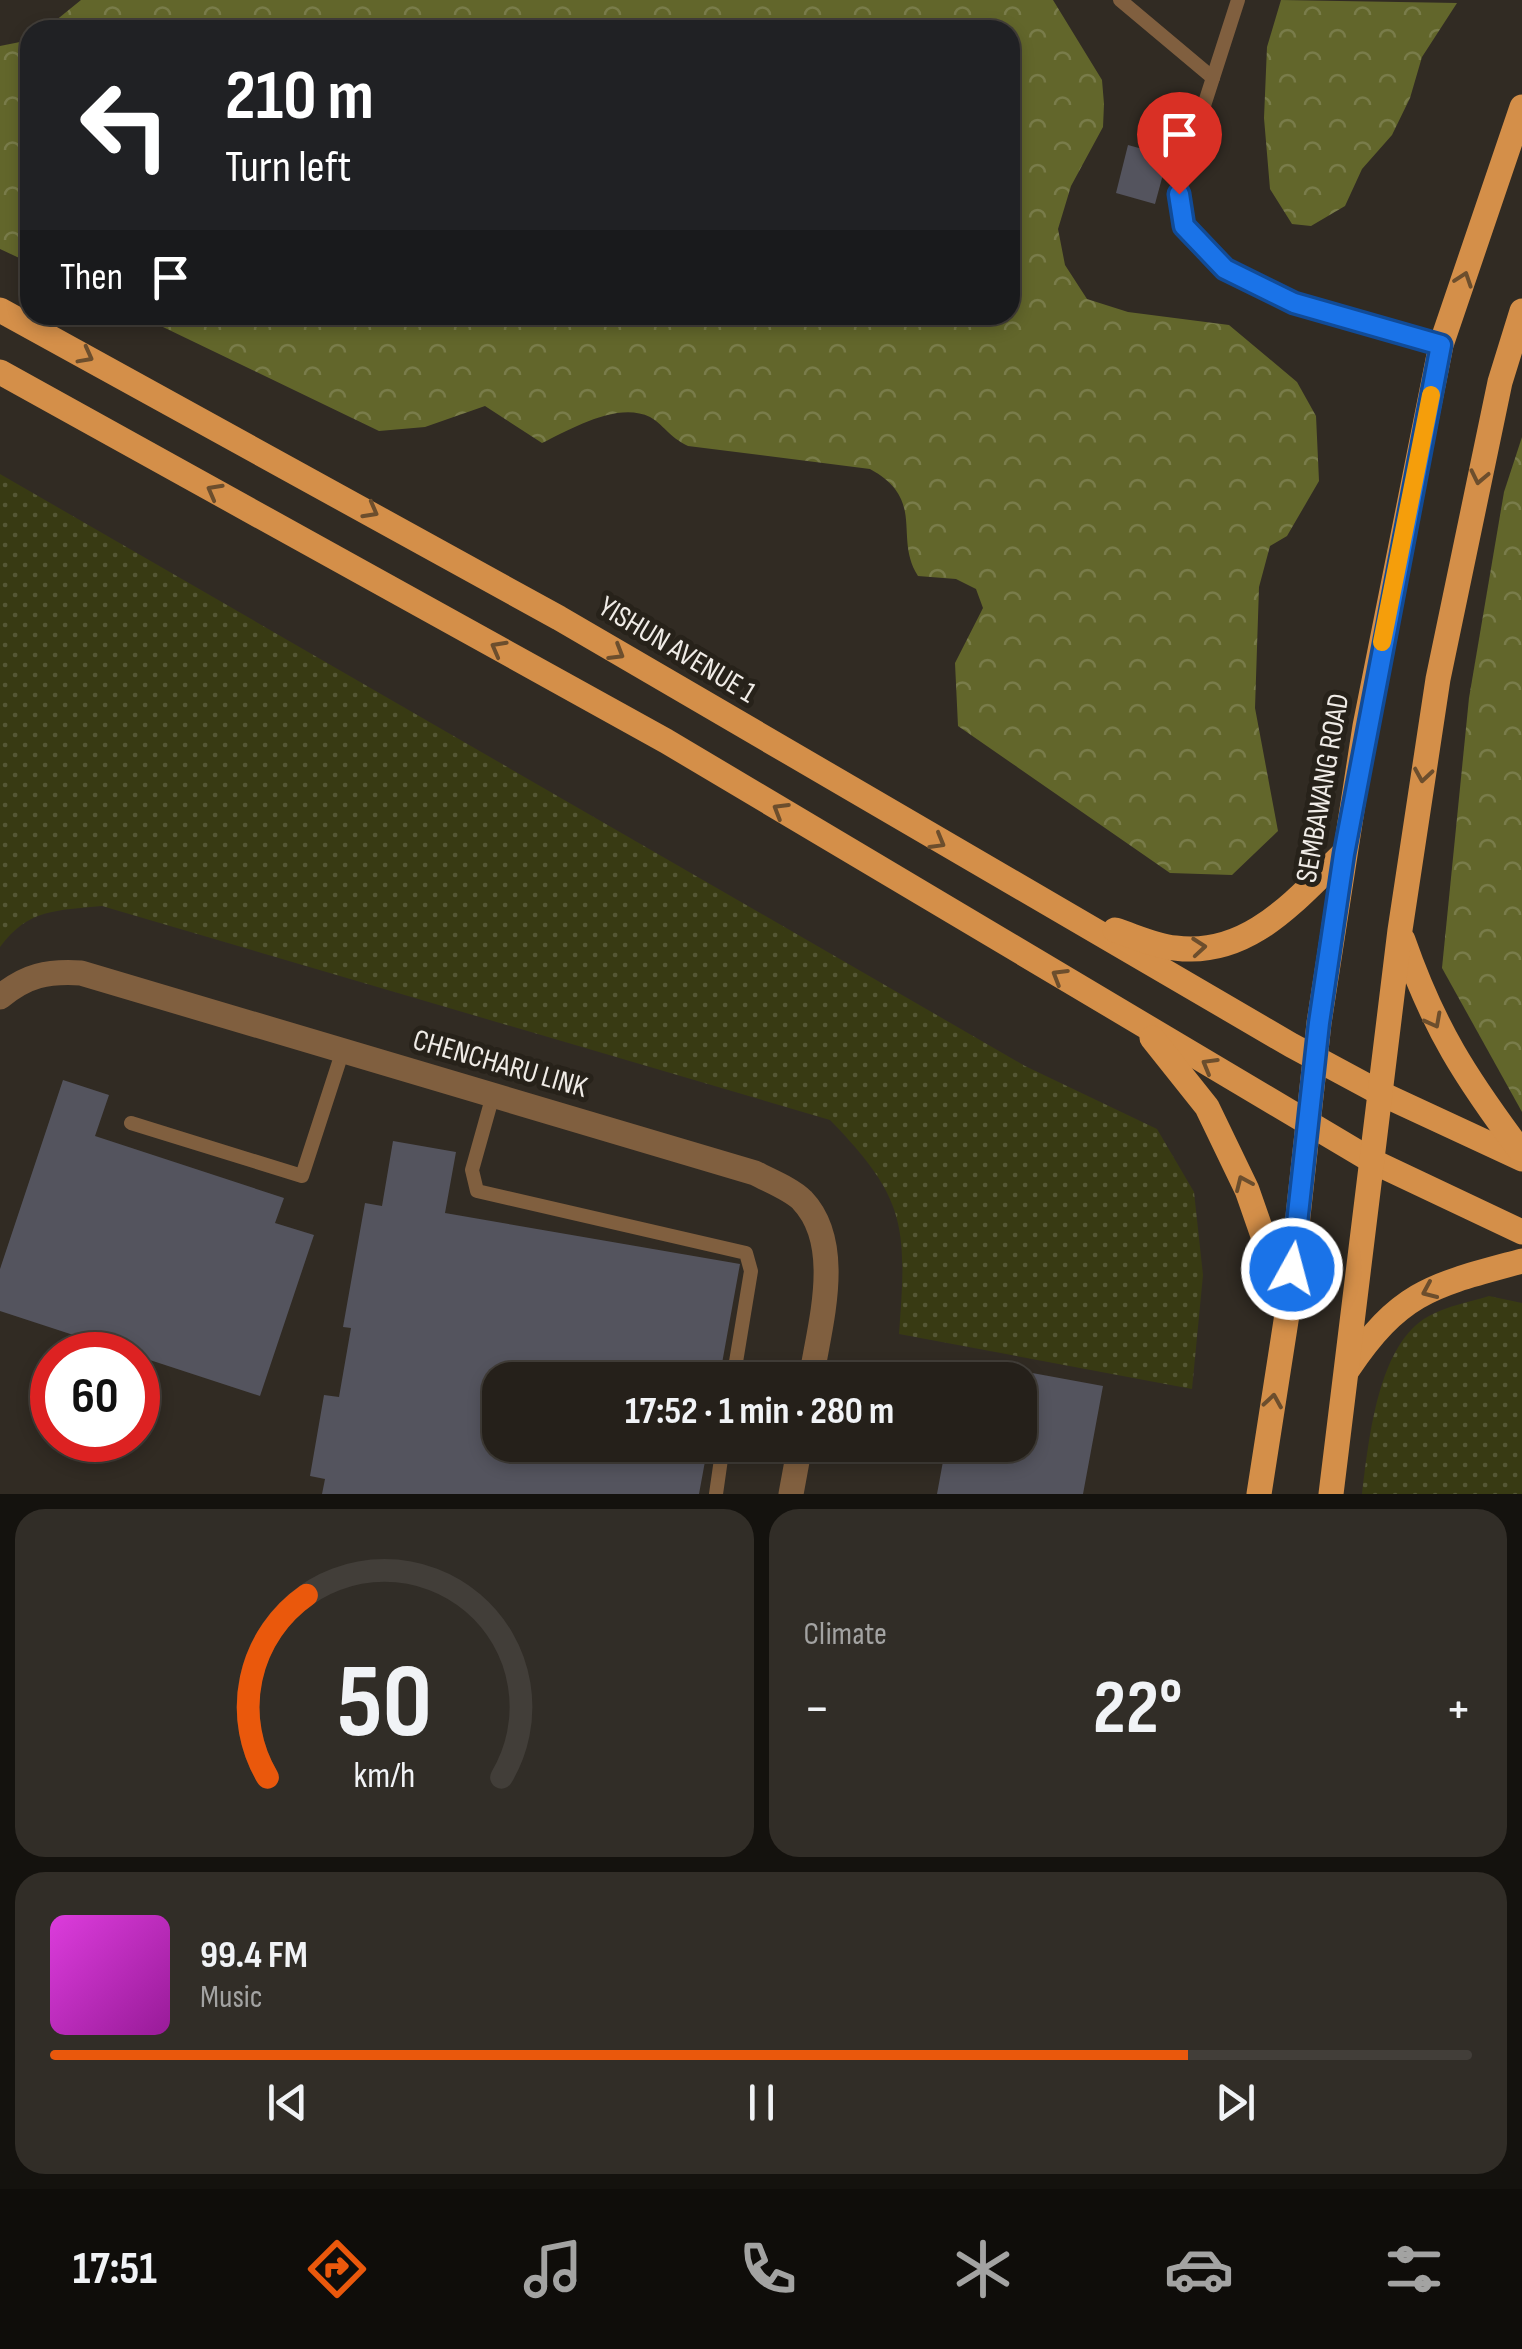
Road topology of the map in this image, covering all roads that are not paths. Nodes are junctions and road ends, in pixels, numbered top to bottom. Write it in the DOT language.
graph roads {
  1 [pos="1120,0"];
  2 [pos="1238,0"];
  3 [pos="1213,78"];
  4 [pos="1522,107"];
  5 [pos="1522,311"];
  6 [pos="27,325"];
  7 [pos="1441,345"];
  8 [pos="0,372"];
  9 [pos="1344,854"];
  10 [pos="1071,917"];
  11 [pos="1400,930"];
  12 [pos="0,997"];
  13 [pos="1143,1026"];
  14 [pos="342,1053"];
  15 [pos="1315,1058"];
  16 [pos="1382,1094"];
  17 [pos="493,1095"];
  18 [pos="130,1123"];
  19 [pos="1310,1125"];
  20 [pos="1522,1156"];
  21 [pos="1374,1162"];
  22 [pos="1522,1232"];
  23 [pos="1522,1261"];
  24 [pos="1288,1308"];
  25 [pos="736,1362"];
  26 [pos="813,1362"];
  27 [pos="1345,1373"];
  28 [pos="721,1462"];
  29 [pos="797,1462"];
  30 [pos="716,1494"];
  31 [pos="791,1494"];
  32 [pos="1259,1494"];
  33 [pos="1331,1494"];
  1 -- 3 [label="lane"];
  2 -- 3 [label="lane"];
  3 -- 7 [label="lane"];
  7 -- 4 [label="main road, SEMBAWANG ROAD, one-way"];
  5 -- 11 [label="main road, one-way"];
  6 -- 10 [label="main road, YISHUN AVENUE 1, one-way"];
  7 -- 9 [label="main road, SEMBAWANG ROAD"];
  13 -- 8 [label="main road, one-way"];
  10 -- 9 [label="main road, one-way"];
  9 -- 15 [label="main road, SEMBAWANG ROAD"];
  10 -- 15 [label="main road, YISHUN AVENUE 1"];
  11 -- 16 [label="main road"];
  11 -- 20 [label="main road, one-way"];
  12 -- 14 [label="street, CHENCHARU LINK"];
  19 -- 13 [label="main road, one-way"];
  24 -- 13 [label="main road, one-way"];
  14 -- 17 [label="street, CHENCHARU LINK"];
  14 -- 18 [label="lane"];
  15 -- 16 [label="main road, YISHUN AVENUE 1"];
  15 -- 19 [label="main road, SEMBAWANG ROAD"];
  16 -- 20 [label="main road, YISHUN AVENUE 1"];
  16 -- 21 [label="main road"];
  17 -- 25 [label="lane"];
  17 -- 26 [label="street, CHENCHARU LINK"];
  19 -- 21 [label="main road"];
  19 -- 24 [label="main road, SEMBAWANG ROAD"];
  21 -- 22 [label="main road"];
  21 -- 27 [label="main road"];
  23 -- 27 [label="main road, one-way"];
  32 -- 24 [label="main road, SEMBAWANG ROAD, one-way"];
  27 -- 33 [label="main road"];
  28 -- 30 [label="lane"];
  29 -- 31 [label="street"];
}
